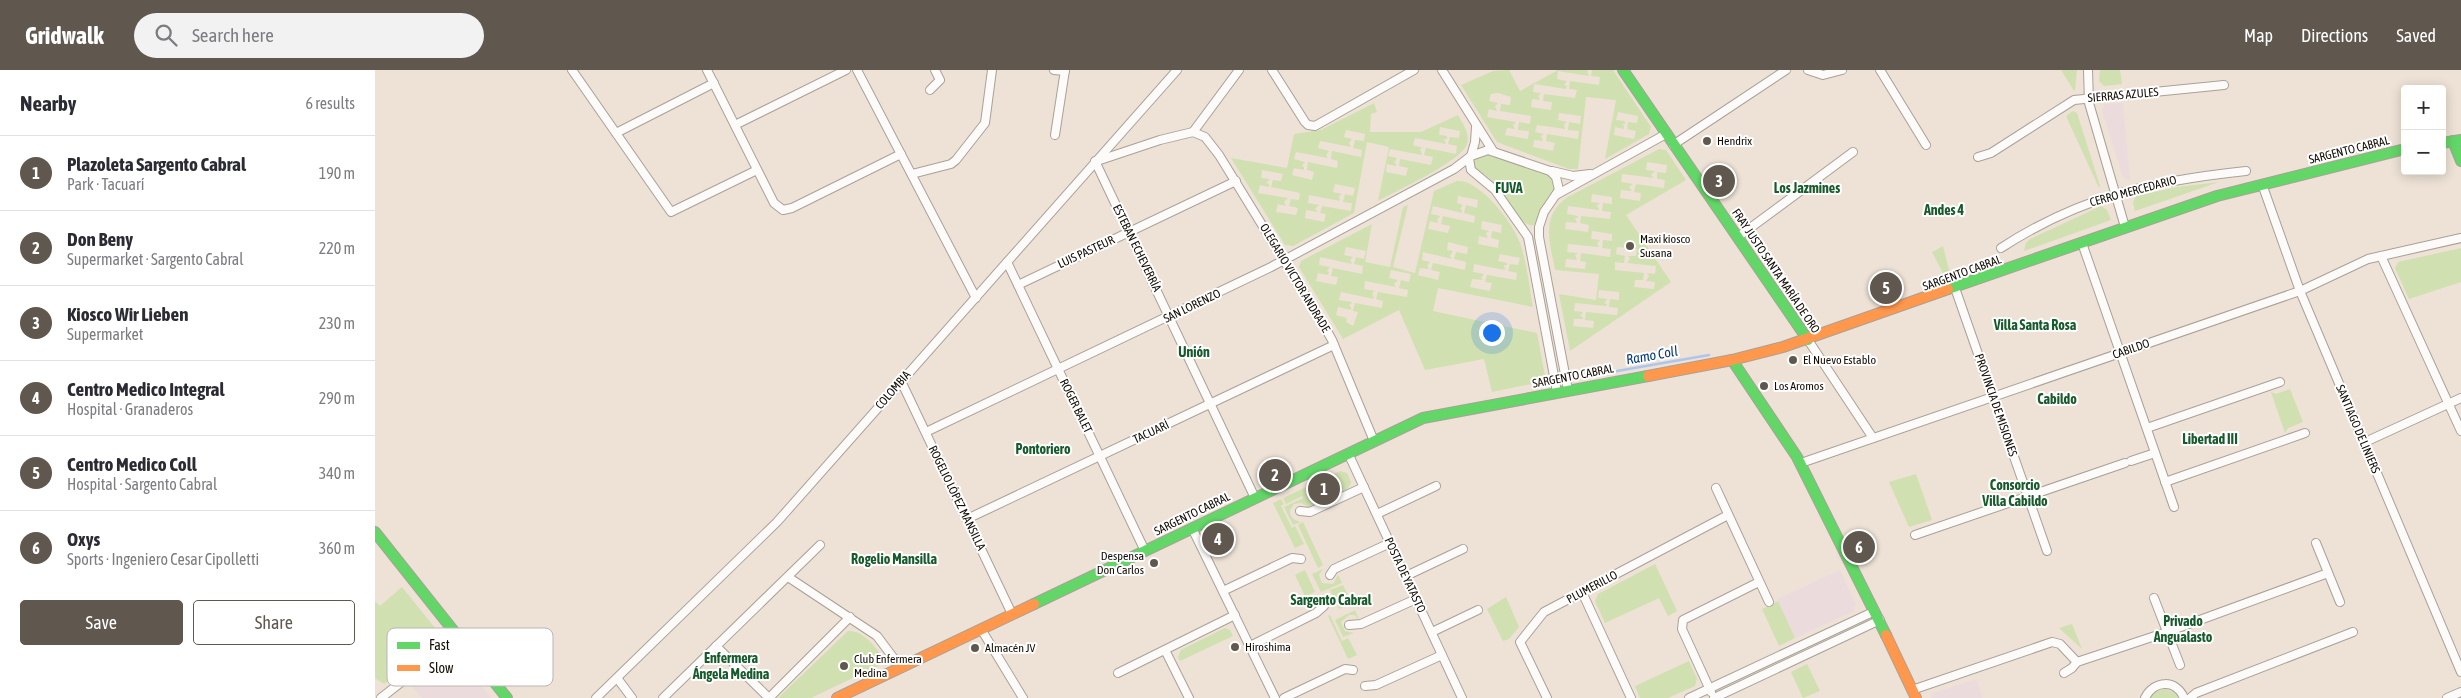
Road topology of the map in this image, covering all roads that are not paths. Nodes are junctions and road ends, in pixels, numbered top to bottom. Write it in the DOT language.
graph roads {
  1 [pos="572,70"];
  2 [pos="707,70"];
  3 [pos="845,70"];
  4 [pos="857,70"];
  5 [pos="935,70"];
  6 [pos="992,70"];
  7 [pos="1054,70"];
  8 [pos="1177,70"];
  9 [pos="1239,70"];
  10 [pos="1273,70"];
  11 [pos="1413,70"];
  12 [pos="1442,70"];
  13 [pos="1623,70"];
  14 [pos="1786,70"];
  15 [pos="1808,70"];
  16 [pos="1842,70"];
  17 [pos="1880,70"];
  18 [pos="2088,70"];
  19 [pos="1065,71"];
  20 [pos="714,83"];
  21 [pos="2224,86"];
  22 [pos="930,90"];
  23 [pos="2088,98"];
  24 [pos="735,125"];
  25 [pos="1475,127"];
  26 [pos="1193,132"];
  27 [pos="616,133"];
  28 [pos="1666,134"];
  29 [pos="1055,135"];
  30 [pos="2452,141"];
  31 [pos="1673,145"];
  32 [pos="1926,145"];
  33 [pos="2401,150"];
  34 [pos="1493,151"];
  35 [pos="1853,152"];
  36 [pos="901,154"];
  37 [pos="1470,157"];
  38 [pos="1978,157"];
  39 [pos="2461,161"];
  40 [pos="1095,162"];
  41 [pos="1454,169"];
  42 [pos="757,170"];
  43 [pos="1471,170"];
  44 [pos="1550,171"];
  45 [pos="2245,171"];
  46 [pos="912,174"];
  47 [pos="1594,174"];
  48 [pos="1236,181"];
  49 [pos="2262,184"];
  50 [pos="2114,194"];
  51 [pos="1556,195"];
  52 [pos="1539,227"];
  53 [pos="2125,228"];
  54 [pos="1525,231"];
  55 [pos="1129,232"];
  56 [pos="1738,237"];
  57 [pos="2461,238"];
  58 [pos="2082,243"];
  59 [pos="2001,248"];
  60 [pos="2381,256"];
  61 [pos="1284,260"];
  62 [pos="1007,262"];
  63 [pos="1018,285"];
  64 [pos="1955,288"];
  65 [pos="2301,291"];
  66 [pos="976,298"];
  67 [pos="1170,317"];
  68 [pos="1555,321"];
  69 [pos="1544,324"];
  70 [pos="1808,340"];
  71 [pos="1334,345"];
  72 [pos="2121,352"];
  73 [pos="1732,360"];
  74 [pos="1058,370"];
  75 [pos="901,381"];
  76 [pos="2280,382"];
  77 [pos="1568,390"];
  78 [pos="1557,392"];
  79 [pos="1993,396"];
  80 [pos="2461,398"];
  81 [pos="1210,404"];
  82 [pos="2449,404"];
  83 [pos="2147,428"];
  84 [pos="2461,431"];
  85 [pos="926,432"];
  86 [pos="2305,433"];
  87 [pos="1873,438"];
  88 [pos="1374,440"];
  89 [pos="2363,443"];
  90 [pos="1348,453"];
  91 [pos="2155,453"];
  92 [pos="1100,456"];
  93 [pos="1801,463"];
  94 [pos="2165,482"];
  95 [pos="1436,486"];
  96 [pos="1364,487"];
  97 [pos="1716,488"];
  98 [pos="2028,496"];
  99 [pos="1255,498"];
  100 [pos="2174,507"];
  101 [pos="1300,511"];
  102 [pos="1377,514"];
  103 [pos="1728,515"];
  104 [pos="967,520"];
  105 [pos="1193,528"];
  106 [pos="375,532"];
  107 [pos="1915,535"];
  108 [pos="1390,543"];
  109 [pos="2316,543"];
  110 [pos="820,545"];
  111 [pos="1463,549"];
  112 [pos="1145,551"];
  113 [pos="2047,551"];
  114 [pos="1301,559"];
  115 [pos="2328,573"];
  116 [pos="1330,575"];
  117 [pos="1405,576"];
  118 [pos="788,577"];
  119 [pos="1759,582"];
  120 [pos="1223,591"];
  121 [pos="1582,592"];
  122 [pos="2154,598"];
  123 [pos="1416,599"];
  124 [pos="1769,602"];
  125 [pos="2340,602"];
  126 [pos="1324,606"];
  127 [pos="1479,610"];
  128 [pos="1012,614"];
  129 [pos="1235,615"];
  130 [pos="1878,616"];
  131 [pos="850,617"];
  132 [pos="1349,625"];
  133 [pos="452,628"];
  134 [pos="981,629"];
  135 [pos="1432,632"];
  136 [pos="2167,632"];
  137 [pos="2353,632"];
  138 [pos="716,646"];
  139 [pos="1250,646"];
  140 [pos="1165,650"];
  141 [pos="1442,655"];
  142 [pos="2077,662"];
  143 [pos="2180,665"];
  144 [pos="901,668"];
  145 [pos="1353,670"];
  146 [pos="2461,672"];
  147 [pos="1118,673"];
  148 [pos="2064,673"];
  149 [pos="617,678"];
  150 [pos="396,686"];
  151 [pos="498,686"];
  152 [pos="1365,686"];
  153 [pos="1710,688"];
  154 [pos="2177,688"];
  155 [pos="2461,692"];
  156 [pos="1914,694"];
  157 [pos="853,695"];
  158 [pos="2193,696"];
  159 [pos="381,698"];
  160 [pos="507,698"];
  161 [pos="596,698"];
  162 [pos="632,698"];
  163 [pos="663,698"];
  164 [pos="769,698"];
  165 [pos="837,698"];
  166 [pos="1023,698"];
  167 [pos="1189,698"];
  168 [pos="1275,698"];
  169 [pos="1284,698"];
  170 [pos="1462,698"];
  171 [pos="1547,698"];
  172 [pos="1631,698"];
  173 [pos="1689,698"];
  174 [pos="1714,698"];
  175 [pos="2145,698"];
  176 [pos="2184,698"];
  177 [pos="2447,698"];
  1 -- 27 [label="street"];
  2 -- 20 [label="street"];
  3 -- 24 [label="street"];
  4 -- 36 [label="street"];
  5 -- 22 [label="street"];
  6 -- 46 [label="street"];
  7 -- 19 [label="street"];
  8 -- 40 [label="street, COLOMBIA"];
  9 -- 26 [label="street"];
  10 -- 11 [label="street"];
  12 -- 25 [label="street"];
  13 -- 28 [label="main road, FRAY JUSTO SANTA MARÍA DE ORO"];
  14 -- 31 [label="street"];
  15 -- 16 [label="street"];
  17 -- 32 [label="street"];
  18 -- 23 [label="street"];
  19 -- 29 [label="street"];
  20 -- 24 [label="street"];
  20 -- 27 [label="street"];
  21 -- 23 [label="street, SIERRAS AZULES"];
  23 -- 38 [label="street, SIERRAS AZULES"];
  23 -- 50 [label="street"];
  24 -- 42 [label="street"];
  25 -- 34 [label="street"];
  25 -- 37 [label="street"];
  26 -- 40 [label="street"];
  26 -- 48 [label="street, OLEGARIO VICTOR ANDRADE"];
  27 -- 42 [label="street"];
  28 -- 31 [label="main road, FRAY JUSTO SANTA MARÍA DE ORO"];
  28 -- 47 [label="street"];
  30 -- 39 [label="main road"];
  31 -- 56 [label="main road, FRAY JUSTO SANTA MARÍA DE ORO"];
  33 -- 49 [label="main road, SARGENTO CABRAL"];
  34 -- 37 [label="street"];
  34 -- 44 [label="street"];
  35 -- 56 [label="street"];
  36 -- 42 [label="street"];
  36 -- 46 [label="street"];
  37 -- 41 [label="street, SAN LORENZO"];
  37 -- 43 [label="street"];
  40 -- 55 [label="street, ESTEBAN ECHEVERRÍA"];
  40 -- 62 [label="street, COLOMBIA"];
  41 -- 43 [label="street"];
  41 -- 61 [label="street, SAN LORENZO"];
  43 -- 54 [label="street"];
  44 -- 47 [label="street"];
  44 -- 51 [label="street"];
  45 -- 50 [label="street, CERRO MERCEDARIO"];
  46 -- 66 [label="street"];
  47 -- 51 [label="street"];
  48 -- 55 [label="street, LUIS PASTEUR"];
  48 -- 61 [label="street, OLEGARIO VICTOR ANDRADE"];
  49 -- 53 [label="main road, SARGENTO CABRAL"];
  49 -- 65 [label="street, SANTIAGO DE LINIERS"];
  50 -- 53 [label="street"];
  50 -- 59 [label="street, CERRO MERCEDARIO"];
  51 -- 52 [label="street"];
  52 -- 54 [label="street"];
  52 -- 68 [label="street"];
  53 -- 58 [label="main road, SARGENTO CABRAL"];
  54 -- 69 [label="street"];
  55 -- 63 [label="street, LUIS PASTEUR"];
  55 -- 67 [label="street, ESTEBAN ECHEVERRÍA"];
  56 -- 70 [label="main road, FRAY JUSTO SANTA MARÍA DE ORO"];
  57 -- 60 [label="street, CABILDO"];
  58 -- 64 [label="main road, SARGENTO CABRAL"];
  58 -- 72 [label="street"];
  60 -- 65 [label="street, CABILDO"];
  60 -- 82 [label="street"];
  61 -- 67 [label="street, SAN LORENZO"];
  61 -- 71 [label="street, OLEGARIO VICTOR ANDRADE"];
  62 -- 63 [label="street, ROGER BALET"];
  62 -- 66 [label="street, COLOMBIA"];
  63 -- 74 [label="street, ROGER BALET"];
  64 -- 70 [label="main road, SARGENTO CABRAL"];
  64 -- 79 [label="street, PROVINCIA DE MISIONES"];
  65 -- 72 [label="street, CABILDO"];
  65 -- 89 [label="street, SANTIAGO DE LINIERS"];
  66 -- 75 [label="street, COLOMBIA"];
  67 -- 74 [label="street, SAN LORENZO"];
  67 -- 81 [label="street, ESTEBAN ECHEVERRÍA"];
  68 -- 69 [label="street"];
  68 -- 77 [label="street"];
  69 -- 78 [label="street"];
  70 -- 73 [label="main road, SARGENTO CABRAL"];
  70 -- 87 [label="street, FRAY JUSTO SANTA MARÍA DE ORO"];
  71 -- 81 [label="street, TACUARÍ"];
  71 -- 88 [label="street, OLEGARIO VICTOR ANDRADE"];
  72 -- 79 [label="street, CABILDO"];
  72 -- 83 [label="street"];
  73 -- 77 [label="main road, SARGENTO CABRAL"];
  73 -- 93 [label="main road"];
  74 -- 85 [label="street, SAN LORENZO"];
  74 -- 92 [label="street, ROGER BALET"];
  75 -- 85 [label="street, ROGELIO LÓPEZ MANSILLA"];
  75 -- 149 [label="street, COLOMBIA"];
  76 -- 83 [label="street"];
  77 -- 78 [label="main road, SARGENTO CABRAL"];
  78 -- 88 [label="main road, SARGENTO CABRAL"];
  79 -- 87 [label="street, CABILDO"];
  79 -- 98 [label="street, PROVINCIA DE MISIONES"];
  80 -- 82 [label="street"];
  81 -- 92 [label="street, TACUARÍ"];
  81 -- 99 [label="street, ESTEBAN ECHEVERRÍA"];
  82 -- 84 [label="street"];
  82 -- 89 [label="street"];
  83 -- 91 [label="street"];
  85 -- 104 [label="street, ROGELIO LÓPEZ MANSILLA"];
  86 -- 94 [label="street"];
  87 -- 93 [label="street, CABILDO"];
  88 -- 90 [label="main road, SARGENTO CABRAL"];
  89 -- 146 [label="street, SANTIAGO DE LINIERS"];
  90 -- 96 [label="street, POSTA DE YATASTO"];
  90 -- 99 [label="main road, SARGENTO CABRAL"];
  91 -- 94 [label="street"];
  91 -- 98 [label="street"];
  92 -- 104 [label="street, TACUARÍ"];
  92 -- 112 [label="street, ROGER BALET"];
  93 -- 130 [label="main road"];
  94 -- 100 [label="street"];
  95 -- 102 [label="street"];
  96 -- 101 [label="street"];
  96 -- 102 [label="street, POSTA DE YATASTO"];
  97 -- 103 [label="street"];
  98 -- 107 [label="street"];
  98 -- 113 [label="street, PROVINCIA DE MISIONES"];
  99 -- 105 [label="main road, SARGENTO CABRAL"];
  102 -- 108 [label="street, POSTA DE YATASTO"];
  103 -- 119 [label="street"];
  103 -- 121 [label="street, PLUMERILLO"];
  104 -- 128 [label="street, ROGELIO LÓPEZ MANSILLA"];
  105 -- 112 [label="main road, SARGENTO CABRAL"];
  105 -- 120 [label="street"];
  106 -- 133 [label="main road"];
  108 -- 116 [label="street"];
  108 -- 117 [label="street, POSTA DE YATASTO"];
  109 -- 115 [label="street"];
  110 -- 118 [label="street"];
  111 -- 117 [label="street"];
  112 -- 128 [label="main road, SARGENTO CABRAL"];
  114 -- 120 [label="street"];
  115 -- 125 [label="street"];
  115 -- 136 [label="street"];
  117 -- 123 [label="street, POSTA DE YATASTO"];
  118 -- 131 [label="street"];
  118 -- 138 [label="street"];
  119 -- 124 [label="street"];
  119 -- 153 [label="street"];
  120 -- 129 [label="street"];
  121 -- 171 [label="street, PLUMERILLO"];
  121 -- 172 [label="street"];
  122 -- 136 [label="street"];
  123 -- 132 [label="street"];
  123 -- 135 [label="street, POSTA DE YATASTO"];
  126 -- 139 [label="street"];
  127 -- 135 [label="street"];
  128 -- 134 [label="main road, SARGENTO CABRAL"];
  129 -- 139 [label="street"];
  129 -- 140 [label="street"];
  130 -- 153 [label="street"];
  130 -- 156 [label="main road"];
  130 -- 174 [label="street"];
  131 -- 144 [label="street"];
  131 -- 164 [label="street"];
  134 -- 144 [label="main road, SARGENTO CABRAL"];
  134 -- 166 [label="street"];
  135 -- 141 [label="street, POSTA DE YATASTO"];
  136 -- 142 [label="street"];
  136 -- 143 [label="street"];
  137 -- 158 [label="street"];
  138 -- 163 [label="street"];
  138 -- 164 [label="street"];
  139 -- 168 [label="street"];
  140 -- 147 [label="street"];
  140 -- 167 [label="street"];
  141 -- 152 [label="street"];
  141 -- 170 [label="street, POSTA DE YATASTO"];
  142 -- 148 [label="street"];
  142 -- 156 [label="street"];
  144 -- 157 [label="main road, SARGENTO CABRAL"];
  145 -- 169 [label="street"];
  149 -- 161 [label="street, COLOMBIA"];
  149 -- 162 [label="street"];
  150 -- 159 [label="street"];
  151 -- 160 [label="main road"];
  153 -- 173 [label="street"];
  153 -- 174 [label="street"];
  154 -- 158 [label="street"];
  154 -- 175 [label="street"];
  154 -- 176 [label="street"];
  155 -- 177 [label="street"];
  157 -- 165 [label="main road, SARGENTO CABRAL"];
}
